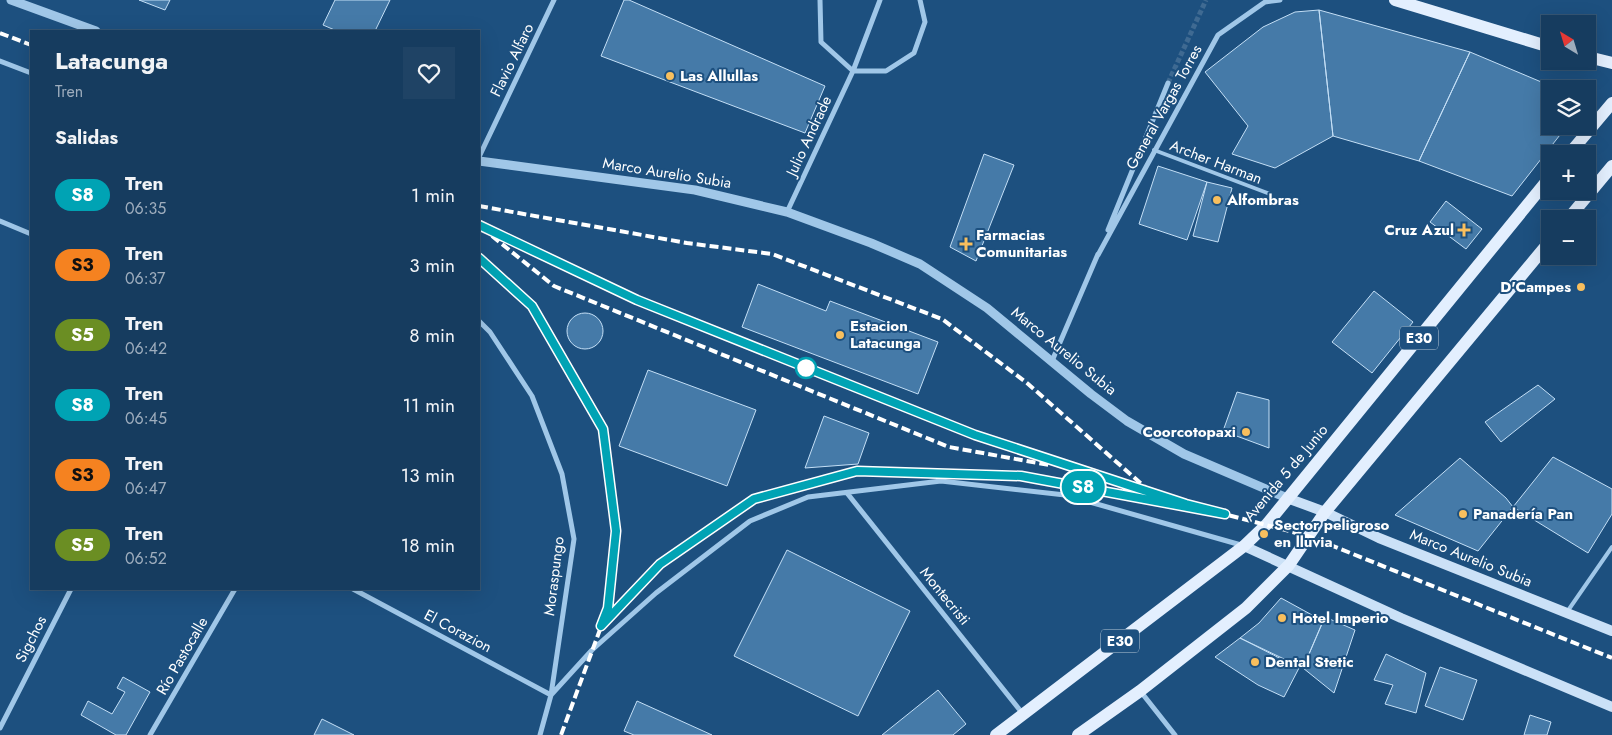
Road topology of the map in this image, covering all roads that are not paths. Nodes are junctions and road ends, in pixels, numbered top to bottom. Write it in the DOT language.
graph roads {
  1 [pos="11,0"];
  2 [pos="554,0"];
  3 [pos="820,0"];
  4 [pos="880,0"];
  5 [pos="920,0"];
  6 [pos="1280,0"];
  7 [pos="1395,0"];
  8 [pos="93,30"];
  9 [pos="1541,44"];
  10 [pos="1596,59"];
  11 [pos="0,61"];
  12 [pos="1612,63"];
  13 [pos="853,71"];
  14 [pos="30,74"];
  15 [pos="1168,83"];
  16 [pos="1612,103"];
  17 [pos="1577,145"];
  18 [pos="1154,150"];
  19 [pos="480,157"];
  20 [pos="480,159"];
  21 [pos="1612,166"];
  22 [pos="1541,188"];
  23 [pos="1270,194"];
  24 [pos="1575,210"];
  25 [pos="787,212"];
  26 [pos="0,221"];
  27 [pos="30,234"];
  28 [pos="1541,252"];
  29 [pos="1098,255"];
  30 [pos="480,322"];
  31 [pos="1052,361"];
  32 [pos="848,493"];
  33 [pos="1287,498"];
  34 [pos="1325,512"];
  35 [pos="1244,546"];
  36 [pos="1612,547"];
  37 [pos="1289,566"];
  38 [pos="70,590"];
  39 [pos="235,590"];
  40 [pos="355,590"];
  41 [pos="1567,612"];
  42 [pos="1612,631"];
  43 [pos="1140,692"];
  44 [pos="551,695"];
  45 [pos="1612,707"];
  46 [pos="1024,714"];
  47 [pos="0,728"];
  48 [pos="150,735"];
  49 [pos="540,735"];
  50 [pos="996,735"];
  51 [pos="1078,735"];
  52 [pos="1175,735"];
  1 -- 8 [label="street"];
  2 -- 19 [label="street, Flavio Alfaro"];
  3 -- 13 [label="street"];
  4 -- 13 [label="street, Julio Andrade"];
  5 -- 13 [label="street"];
  6 -- 18 [label="street, General Vargas Torres"];
  7 -- 9 [label="main road"];
  10 -- 12 [label="main road"];
  11 -- 14 [label="street"];
  13 -- 25 [label="street, Julio Andrade"];
  15 -- 29 [label="street, General Vargas Torres"];
  16 -- 17 [label="main road"];
  18 -- 23 [label="lane, Archer Harman"];
  18 -- 29 [label="street, General Vargas Torres"];
  20 -- 25 [label="street, Marco Aurelio Subia"];
  21 -- 24 [label="main road"];
  22 -- 33 [label="main road, Avenida 5 de Junio / E30"];
  25 -- 31 [label="street, Marco Aurelio Subia"];
  26 -- 27 [label="street"];
  28 -- 34 [label="main road, E30"];
  29 -- 31 [label="street, General Vargas Torres"];
  30 -- 44 [label="street, Moraspungo"];
  31 -- 33 [label="street, Marco Aurelio Subia"];
  32 -- 35 [label="street"];
  32 -- 44 [label="street"];
  32 -- 46 [label="street, Montecristi"];
  33 -- 34 [label="main road, Marco Aurelio Subia"];
  33 -- 35 [label="main road, Avenida 5 de Junio / E30"];
  34 -- 37 [label="main road, E30"];
  34 -- 41 [label="main road, Marco Aurelio Subia"];
  35 -- 37 [label="main road"];
  35 -- 46 [label="main road, Avenida 5 de Junio / E30"];
  36 -- 41 [label="lane"];
  37 -- 43 [label="main road, E30"];
  37 -- 45 [label="main road"];
  38 -- 47 [label="street, Sigchos"];
  39 -- 48 [label="street, Río Pastocalle"];
  40 -- 44 [label="street, El Corazion"];
  41 -- 42 [label="main road, Marco Aurelio Subia"];
  43 -- 51 [label="main road, E30"];
  43 -- 52 [label="street"];
  44 -- 49 [label="street, Moraspungo"];
  46 -- 50 [label="main road, Avenida 5 de Junio / E30"];
}
